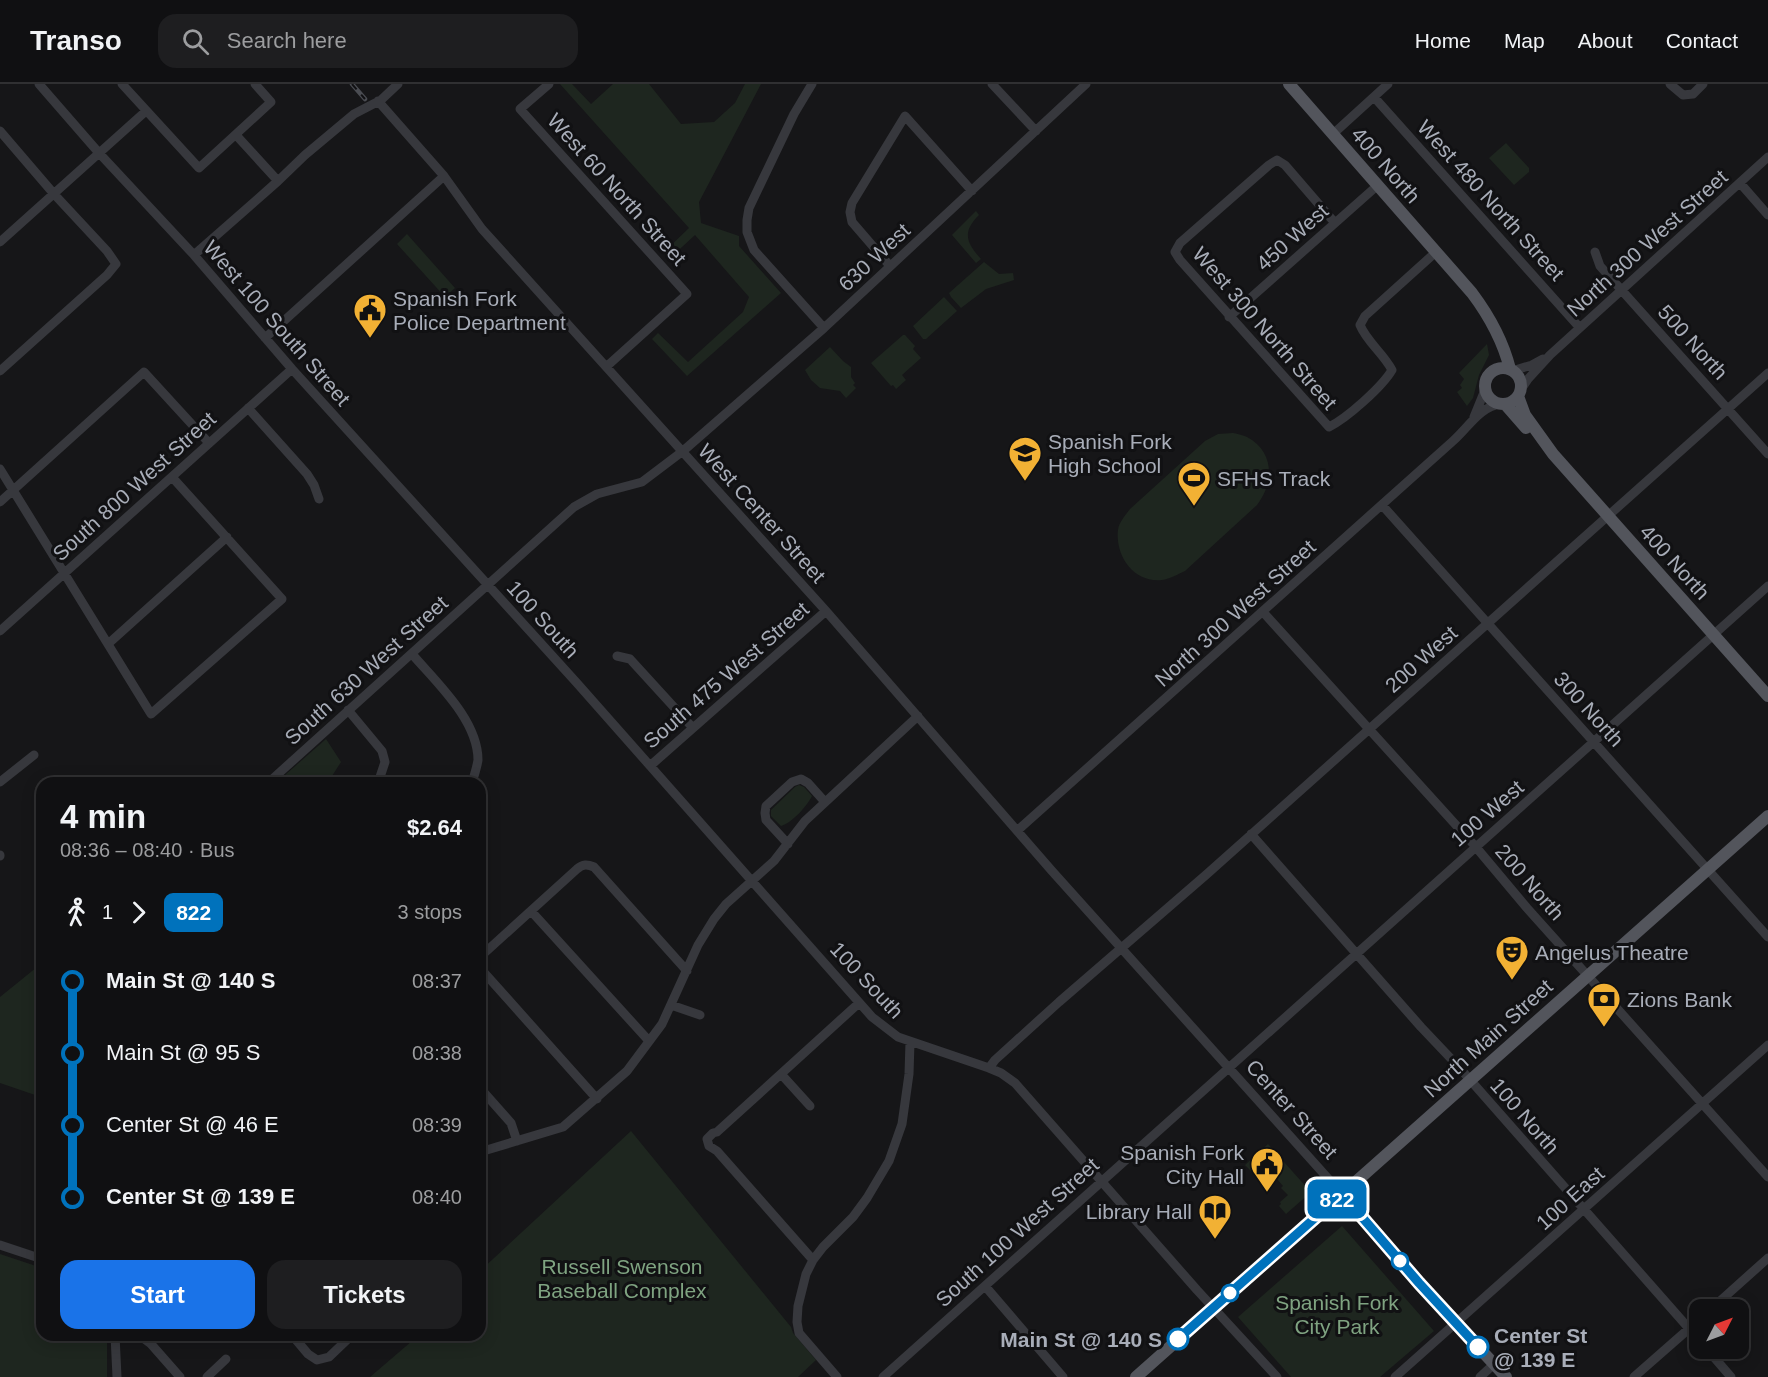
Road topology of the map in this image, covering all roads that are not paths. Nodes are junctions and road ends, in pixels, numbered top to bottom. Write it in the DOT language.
graph roads {
  1 [pos="39,84"];
  2 [pos="122,84"];
  3 [pos="255,84"];
  4 [pos="398,84"];
  5 [pos="549,84"];
  6 [pos="812,84"];
  7 [pos="992,84"];
  8 [pos="1086,84"];
  9 [pos="1289,84"];
  10 [pos="1388,84"];
  11 [pos="1670,84"];
  12 [pos="1700,87"];
  13 [pos="1374,97"];
  14 [pos="378,101"];
  15 [pos="146,111"];
  16 [pos="0,131"];
  17 [pos="1036,131"];
  18 [pos="1333,134"];
  19 [pos="236,135"];
  20 [pos="99,153"];
  21 [pos="1768,158"];
  22 [pos="444,176"];
  23 [pos="278,181"];
  24 [pos="1740,183"];
  25 [pos="1378,185"];
  26 [pos="972,191"];
  27 [pos="54,194"];
  28 [pos="1768,214"];
  29 [pos="1335,223"];
  30 [pos="0,242"];
  31 [pos="1436,252"];
  32 [pos="1595,252"];
  33 [pos="194,255"];
  34 [pos="890,266"];
  35 [pos="1621,290"];
  36 [pos="1229,317"];
  37 [pos="824,328"];
  38 [pos="1580,328"];
  39 [pos="1496,330"];
  40 [pos="264,338"];
  41 [pos="1550,355"];
  42 [pos="606,368"];
  43 [pos="292,369"];
  44 [pos="1511,370"];
  45 [pos="0,371"];
  46 [pos="1490,373"];
  47 [pos="1768,373"];
  48 [pos="1485,390"];
  49 [pos="1519,393"];
  50 [pos="1503,404"];
  51 [pos="248,408"];
  52 [pos="1728,409"];
  53 [pos="1473,420"];
  54 [pos="209,443"];
  55 [pos="683,451"];
  56 [pos="1553,454"];
  57 [pos="1768,454"];
  58 [pos="0,469"];
  59 [pos="172,477"];
  60 [pos="13,491"];
  61 [pos="319,499"];
  62 [pos="0,502"];
  63 [pos="1382,505"];
  64 [pos="1607,516"];
  65 [pos="227,537"];
  66 [pos="64,573"];
  67 [pos="488,585"];
  68 [pos="1768,586"];
  69 [pos="826,611"];
  70 [pos="1263,612"];
  71 [pos="1488,623"];
  72 [pos="0,631"];
  73 [pos="1714,635"];
  74 [pos="108,644"];
  75 [pos="412,654"];
  76 [pos="617,656"];
  77 [pos="1768,696"];
  78 [pos="348,710"];
  79 [pos="918,716"];
  80 [pos="693,728"];
  81 [pos="1370,728"];
  82 [pos="1594,742"];
  83 [pos="34,755"];
  84 [pos="650,766"];
  85 [pos="275,777"];
  86 [pos="380,777"];
  87 [pos="474,777"];
  88 [pos="0,782"];
  89 [pos="825,802"];
  90 [pos="1768,816"];
  91 [pos="1017,831"];
  92 [pos="1251,834"];
  93 [pos="788,844"];
  94 [pos="1475,846"];
  95 [pos="1707,869"];
  96 [pos="751,880"];
  97 [pos="531,911"];
  98 [pos="1768,937"];
  99 [pos="1121,948"];
  100 [pos="486,952"];
  101 [pos="1357,953"];
  102 [pos="687,970"];
  103 [pos="486,975"];
  104 [pos="1588,976"];
  105 [pos="859,1004"];
  106 [pos="671,1005"];
  107 [pos="700,1016"];
  108 [pos="649,1041"];
  109 [pos="910,1042"];
  110 [pos="1768,1045"];
  111 [pos="1229,1067"];
  112 [pos="989,1068"];
  113 [pos="781,1074"];
  114 [pos="1470,1080"];
  115 [pos="486,1095"];
  116 [pos="597,1099"];
  117 [pos="1702,1104"];
  118 [pos="810,1106"];
  119 [pos="517,1141"];
  120 [pos="486,1150"];
  121 [pos="1768,1177"];
  122 [pos="1101,1181"];
  123 [pos="1342,1194"];
  124 [pos="1584,1209"];
  125 [pos="0,1245"];
  126 [pos="36,1257"];
  127 [pos="1768,1258"];
  128 [pos="813,1260"];
  129 [pos="985,1286"];
  130 [pos="1722,1299"];
  131 [pos="1214,1308"];
  132 [pos="1456,1322"];
  133 [pos="1688,1329"];
  134 [pos="115,1341"];
  135 [pos="147,1341"];
  136 [pos="297,1341"];
  137 [pos="346,1341"];
  138 [pos="226,1359"];
  139 [pos="1715,1359"];
  140 [pos="1494,1364"];
  141 [pos="117,1377"];
  142 [pos="180,1377"];
  143 [pos="207,1377"];
  144 [pos="837,1377"];
  145 [pos="883,1377"];
  146 [pos="1063,1377"];
  147 [pos="1136,1377"];
  148 [pos="1277,1377"];
  149 [pos="1395,1377"];
  150 [pos="1480,1377"];
  151 [pos="1506,1377"];
  152 [pos="1634,1377"];
  153 [pos="1731,1377"];
  1 -- 20 [label="street, West 100 South Street"];
  2 -- 15 [label="street"];
  3 -- 19 [label="street"];
  4 -- 14 [label="street"];
  5 -- 42 [label="street, West 60 North Street"];
  6 -- 37 [label="street"];
  7 -- 17 [label="street"];
  8 -- 17 [label="street, 630 West"];
  9 -- 18 [label="main road, 400 North"];
  10 -- 13 [label="street"];
  11 -- 12 [label="street"];
  13 -- 18 [label="street"];
  13 -- 38 [label="street, West 480 North Street"];
  14 -- 22 [label="street, West Center Street"];
  14 -- 23 [label="street"];
  15 -- 19 [label="street"];
  15 -- 20 [label="street"];
  16 -- 27 [label="street"];
  17 -- 26 [label="street, 630 West"];
  18 -- 25 [label="main road, 400 North"];
  19 -- 23 [label="street"];
  20 -- 27 [label="street"];
  20 -- 33 [label="street, West 100 South Street"];
  21 -- 24 [label="street, North 300 West Street"];
  22 -- 40 [label="street"];
  22 -- 42 [label="street, West Center Street"];
  23 -- 33 [label="street"];
  24 -- 28 [label="street"];
  24 -- 35 [label="street, North 300 West Street"];
  25 -- 29 [label="street, 450 West"];
  25 -- 31 [label="main road, 400 North"];
  26 -- 34 [label="street, 630 West"];
  26 -- 34 [label="street"];
  27 -- 30 [label="street"];
  27 -- 45 [label="street"];
  29 -- 36 [label="street, 450 West"];
  29 -- 36 [label="street, West 300 North Street"];
  31 -- 36 [label="street, West 300 North Street"];
  31 -- 39 [label="main road, 400 North"];
  32 -- 35 [label="street, 500 North"];
  33 -- 40 [label="street, West 100 South Street"];
  34 -- 37 [label="street, 630 West"];
  35 -- 38 [label="street, North 300 West Street"];
  35 -- 52 [label="street, 500 North"];
  37 -- 55 [label="street, 630 West"];
  38 -- 41 [label="street, North 300 West Street"];
  39 -- 44 [label="main road, 400 North"];
  39 -- 46 [label="main road"];
  40 -- 43 [label="street, West 100 South Street"];
  41 -- 44 [label="street"];
  41 -- 49 [label="street"];
  42 -- 55 [label="street, West Center Street"];
  43 -- 51 [label="street, South 800 West Street"];
  43 -- 67 [label="street, West 100 South Street"];
  44 -- 46 [label="main road"];
  44 -- 49 [label="main road"];
  46 -- 48 [label="main road"];
  47 -- 52 [label="street, 200 West"];
  48 -- 50 [label="main road"];
  48 -- 53 [label="street"];
  49 -- 50 [label="main road"];
  49 -- 56 [label="main road, 400 North"];
  50 -- 53 [label="street"];
  50 -- 56 [label="main road, 400 North"];
  51 -- 54 [label="street, South 800 West Street"];
  51 -- 61 [label="street"];
  52 -- 57 [label="street, 500 North"];
  52 -- 64 [label="street, 200 West"];
  53 -- 63 [label="street, North 300 West Street"];
  54 -- 59 [label="street, South 800 West Street"];
  54 -- 60 [label="street"];
  55 -- 67 [label="street, South 630 West Street"];
  55 -- 69 [label="street, West Center Street"];
  56 -- 64 [label="main road, 400 North"];
  58 -- 60 [label="street"];
  59 -- 65 [label="street"];
  59 -- 66 [label="street, South 800 West Street"];
  60 -- 62 [label="street"];
  60 -- 66 [label="street"];
  63 -- 70 [label="street, North 300 West Street"];
  63 -- 71 [label="street, 300 North"];
  64 -- 71 [label="street, 200 West"];
  64 -- 73 [label="main road, 400 North"];
  65 -- 74 [label="street"];
  65 -- 74 [label="street"];
  66 -- 72 [label="street, South 800 West Street"];
  66 -- 74 [label="street"];
  67 -- 75 [label="street, South 630 West Street"];
  67 -- 84 [label="street, 100 South"];
  68 -- 73 [label="street, 100 West"];
  69 -- 79 [label="street, West Center Street"];
  69 -- 80 [label="street, South 475 West Street"];
  70 -- 81 [label="street, 200 North"];
  70 -- 91 [label="street, North 300 West Street"];
  71 -- 81 [label="street, 200 West"];
  71 -- 82 [label="street, 300 North"];
  73 -- 77 [label="main road, 400 North"];
  73 -- 82 [label="street, 100 West"];
  75 -- 78 [label="street, South 630 West Street"];
  75 -- 87 [label="street"];
  76 -- 80 [label="street"];
  78 -- 85 [label="street, South 630 West Street"];
  78 -- 86 [label="street"];
  79 -- 89 [label="street"];
  79 -- 91 [label="street, West Center Street"];
  80 -- 84 [label="street, South 475 West Street"];
  81 -- 92 [label="street, 200 West"];
  81 -- 94 [label="street, 200 North"];
  82 -- 94 [label="street, 100 West"];
  82 -- 95 [label="street, 300 North"];
  83 -- 88 [label="street"];
  84 -- 96 [label="street, 100 South"];
  89 -- 93 [label="street"];
  89 -- 93 [label="street"];
  90 -- 95 [label="main road, North Main Street"];
  91 -- 99 [label="street, West Center Street"];
  92 -- 99 [label="street, 200 West"];
  92 -- 101 [label="street, 100 North"];
  93 -- 96 [label="street"];
  94 -- 101 [label="street, 100 West"];
  94 -- 104 [label="street, 200 North"];
  95 -- 98 [label="street, 300 North"];
  95 -- 104 [label="main road, North Main Street"];
  96 -- 102 [label="street"];
  96 -- 105 [label="street, 100 South"];
  97 -- 100 [label="street"];
  97 -- 102 [label="street"];
  97 -- 108 [label="street"];
  99 -- 111 [label="street, Center Street"];
  99 -- 112 [label="street, 200 West"];
  101 -- 111 [label="street, 100 West"];
  101 -- 114 [label="street, 100 North"];
  102 -- 106 [label="street"];
  103 -- 116 [label="street"];
  104 -- 114 [label="main road, North Main Street"];
  104 -- 117 [label="street, 200 North"];
  105 -- 109 [label="street, 100 South"];
  105 -- 113 [label="street"];
  106 -- 107 [label="street"];
  106 -- 108 [label="street"];
  108 -- 116 [label="street"];
  109 -- 112 [label="street, 100 South"];
  109 -- 128 [label="street"];
  110 -- 117 [label="street, 100 East"];
  111 -- 122 [label="street, South 100 West Street"];
  111 -- 123 [label="street, Center Street"];
  112 -- 122 [label="street, 100 South"];
  113 -- 118 [label="street"];
  113 -- 128 [label="street"];
  114 -- 123 [label="main road, North Main Street"];
  114 -- 124 [label="street, 100 North"];
  115 -- 119 [label="street"];
  116 -- 119 [label="street"];
  117 -- 121 [label="street, 200 North"];
  117 -- 124 [label="street, 100 East"];
  119 -- 120 [label="street"];
  122 -- 129 [label="street, South 100 West Street"];
  122 -- 131 [label="street, 100 South"];
  123 -- 131 [label="main road, North Main Street"];
  123 -- 132 [label="main road, Center Street"];
  124 -- 132 [label="street, 100 East"];
  124 -- 133 [label="street, 100 North"];
  125 -- 126 [label="street"];
  127 -- 130 [label="street"];
  128 -- 144 [label="street"];
  129 -- 145 [label="street, South 100 West Street"];
  129 -- 146 [label="street"];
  131 -- 147 [label="main road, North Main Street"];
  131 -- 148 [label="street, 100 South"];
  132 -- 140 [label="main road, Center Street"];
  132 -- 149 [label="street, 100 East"];
  133 -- 152 [label="street"];
  134 -- 141 [label="street"];
  135 -- 142 [label="street"];
  136 -- 137 [label="street"];
  138 -- 143 [label="street"];
  139 -- 153 [label="street"];
  140 -- 150 [label="street"];
  140 -- 151 [label="main road, Center Street"];
}
